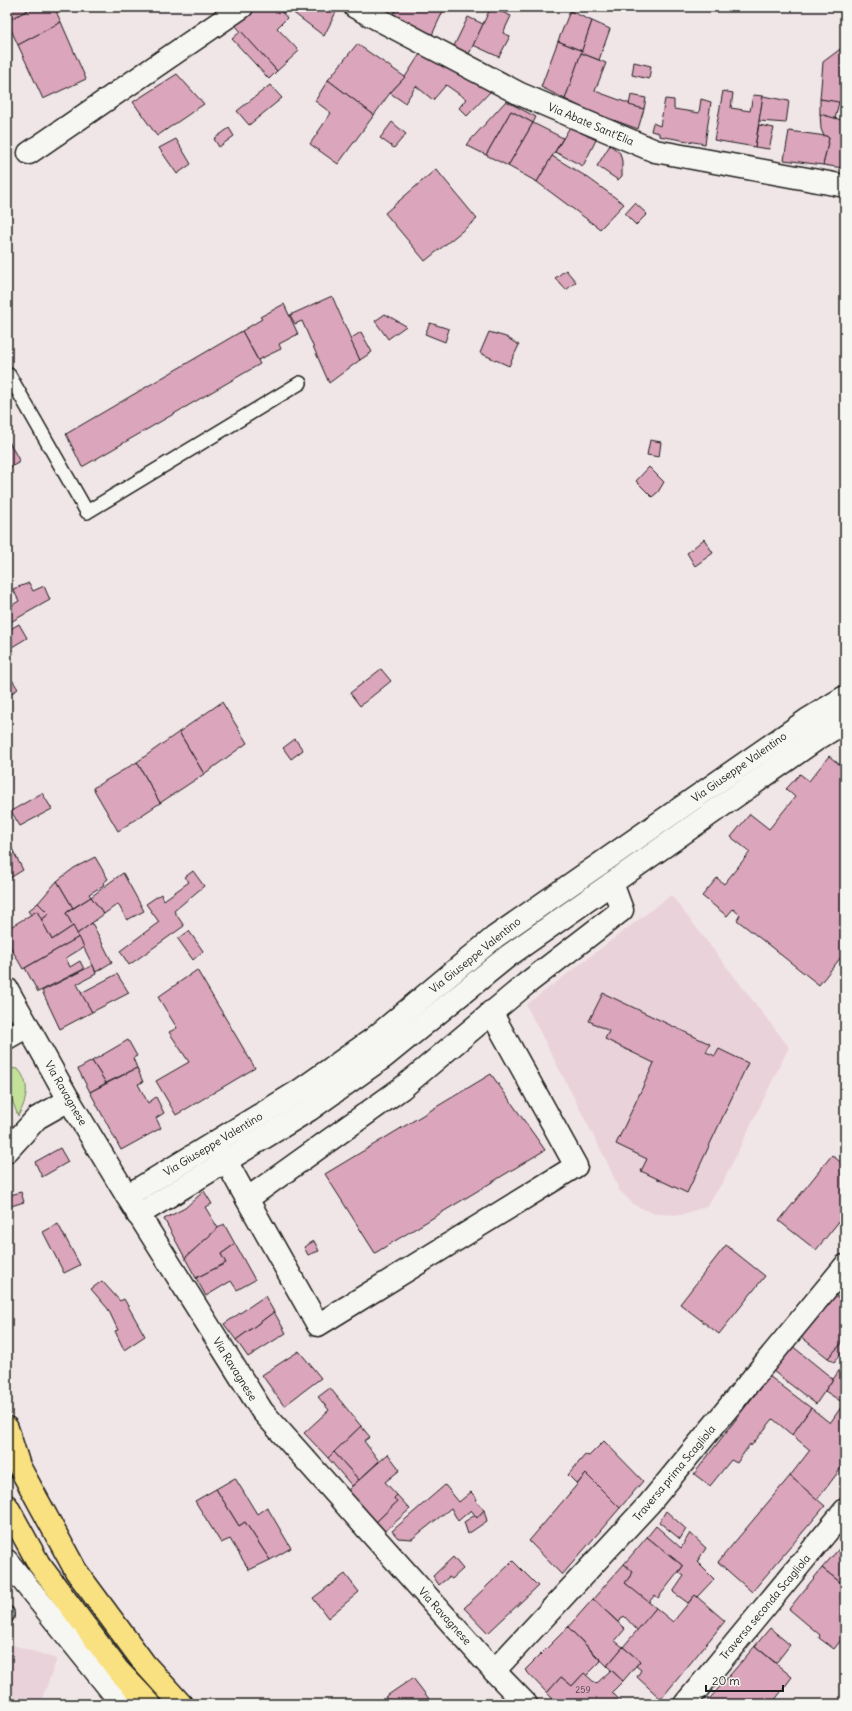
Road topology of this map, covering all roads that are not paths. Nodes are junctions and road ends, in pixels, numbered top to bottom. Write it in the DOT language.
graph roads {
  1 [pos="242,7"];
  2 [pos="355,7"];
  3 [pos="29,153"];
  4 [pos="845,186"];
  5 [pos="7,376"];
  6 [pos="300,383"];
  7 [pos="844,699"];
  8 [pos="845,722"];
  9 [pos="612,883"];
  10 [pos="7,989"];
  11 [pos="491,1012"];
  12 [pos="28,1026"];
  13 [pos="7,1038"];
  14 [pos="69,1100"];
  15 [pos="7,1130"];
  16 [pos="7,1140"];
  17 [pos="7,1151"];
  18 [pos="221,1152"];
  19 [pos="127,1196"];
  20 [pos="247,1199"];
  21 [pos="138,1215"];
  22 [pos="845,1266"];
  23 [pos="7,1428"];
  24 [pos="7,1506"];
  25 [pos="845,1510"];
  26 [pos="7,1561"];
  27 [pos="494,1671"];
  28 [pos="122,1704"];
  29 [pos="150,1704"];
  30 [pos="181,1704"];
  31 [pos="526,1704"];
  32 [pos="685,1704"];
  1 -- 3 [label="street"];
  2 -- 4 [label="street, Via Abate Sant'Elia"];
  5 -- 6 [label="lane"];
  7 -- 18 [label="street, Via Giuseppe Valentino"];
  8 -- 9 [label="street, Via Giuseppe Valentino"];
  9 -- 11 [label="street"];
  9 -- 18 [label="street, Via Giuseppe Valentino"];
  10 -- 12 [label="street, Via Ravagnese"];
  11 -- 20 [label="street"];
  11 -- 20 [label="street"];
  12 -- 13 [label="street"];
  12 -- 14 [label="street, Via Ravagnese"];
  14 -- 17 [label="street"];
  14 -- 19 [label="street, Via Ravagnese"];
  15 -- 16 [label="street"];
  18 -- 19 [label="street, Via Giuseppe Valentino"];
  18 -- 20 [label="street"];
  18 -- 21 [label="street, Via Giuseppe Valentino"];
  19 -- 21 [label="street, Via Ravagnese"];
  21 -- 27 [label="street, Via Ravagnese"];
  22 -- 27 [label="street, Traversa prima Scagliola"];
  23 -- 30 [label="highway"];
  24 -- 29 [label="highway"];
  25 -- 32 [label="street, Traversa seconda Scagliola"];
  26 -- 28 [label="street"];
  27 -- 31 [label="street, Via Ravagnese"];
}
